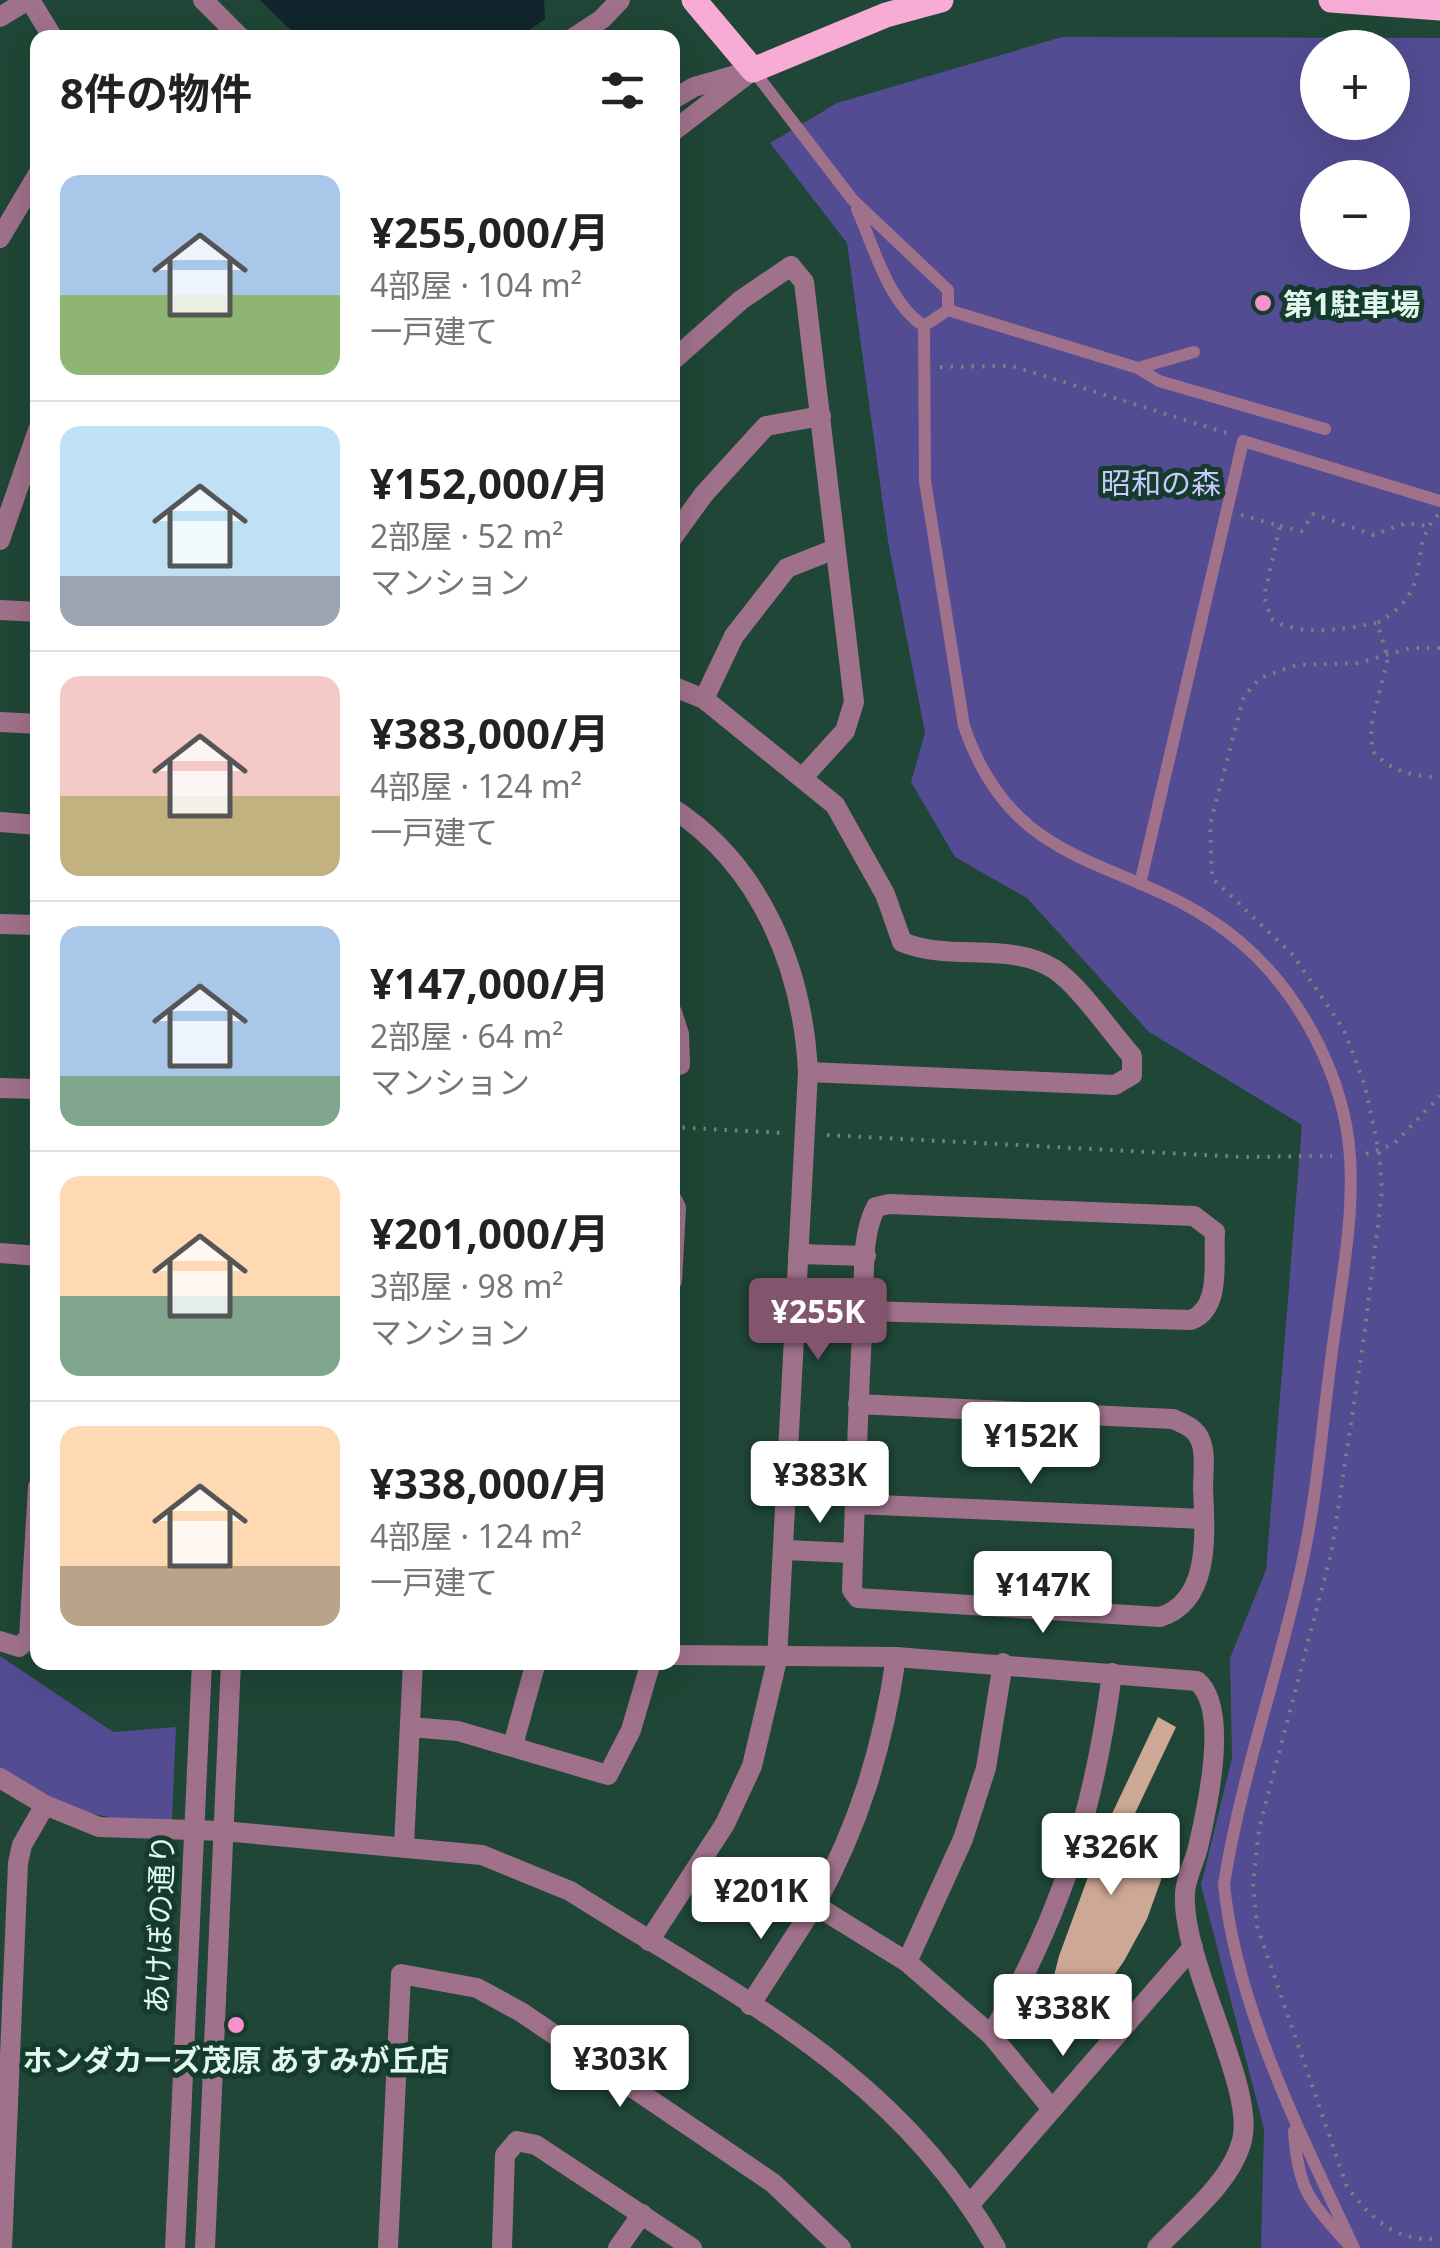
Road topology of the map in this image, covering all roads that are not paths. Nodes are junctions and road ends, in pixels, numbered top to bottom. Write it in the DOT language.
graph roads {
  1 [pos="29,0"];
  2 [pos="203,0"];
  3 [pos="620,0"];
  4 [pos="694,0"];
  5 [pos="941,0"];
  6 [pos="1330,0"];
  7 [pos="1440,8"];
  8 [pos="0,17"];
  9 [pos="48,30"];
  10 [pos="233,30"];
  11 [pos="585,30"];
  12 [pos="753,70"];
  13 [pos="680,95"];
  14 [pos="680,126"];
  15 [pos="30,187"];
  16 [pos="852,199"];
  17 [pos="0,238"];
  18 [pos="948,310"];
  19 [pos="924,326"];
  20 [pos="1194,352"];
  21 [pos="680,353"];
  22 [pos="1138,368"];
  23 [pos="821,416"];
  24 [pos="1324,429"];
  25 [pos="30,453"];
  26 [pos="1440,501"];
  27 [pos="680,527"];
  28 [pos="0,540"];
  29 [pos="836,549"];
  30 [pos="0,610"];
  31 [pos="30,612"];
  32 [pos="680,689"];
  33 [pos="704,699"];
  34 [pos="0,722"];
  35 [pos="30,724"];
  36 [pos="804,776"];
  37 [pos="680,815"];
  38 [pos="0,822"];
  39 [pos="30,824"];
  40 [pos="1140,884"];
  41 [pos="0,924"];
  42 [pos="30,926"];
  43 [pos="680,1034"];
  44 [pos="680,1065"];
  45 [pos="808,1072"];
  46 [pos="0,1088"];
  47 [pos="30,1089"];
  48 [pos="0,1253"];
  49 [pos="798,1254"];
  50 [pos="30,1255"];
  51 [pos="866,1256"];
  52 [pos="864,1311"];
  53 [pos="858,1404"];
  54 [pos="855,1504"];
  55 [pos="1204,1519"];
  56 [pos="785,1550"];
  57 [pos="853,1553"];
  58 [pos="30,1621"];
  59 [pos="0,1641"];
  60 [pos="680,1656"];
  61 [pos="896,1657"];
  62 [pos="776,1660"];
  63 [pos="1003,1663"];
  64 [pos="202,1670"];
  65 [pos="231,1670"];
  66 [pos="413,1670"];
  67 [pos="534,1670"];
  68 [pos="649,1670"];
  69 [pos="1112,1673"];
  70 [pos="410,1727"];
  71 [pos="513,1745"];
  72 [pos="0,1778"];
  73 [pos="45,1806"];
  74 [pos="194,1829"];
  75 [pos="222,1831"];
  76 [pos="404,1845"];
  77 [pos="815,1905"];
  78 [pos="9,1908"];
  79 [pos="649,1942"];
  80 [pos="1193,1947"];
  81 [pos="907,1962"];
  82 [pos="750,2005"];
  83 [pos="991,2035"];
  84 [pos="1052,2110"];
  85 [pos="3,2173"];
  86 [pos="971,2204"];
  87 [pos="642,2214"];
  88 [pos="2,2248"];
  89 [pos="175,2248"];
  90 [pos="205,2248"];
  91 [pos="388,2248"];
  92 [pos="502,2248"];
  93 [pos="618,2248"];
  94 [pos="692,2248"];
  95 [pos="841,2248"];
  96 [pos="996,2248"];
  97 [pos="1157,2248"];
  98 [pos="1352,2248"];
  1 -- 8 [label="street"];
  1 -- 9 [label="street"];
  2 -- 10 [label="street"];
  3 -- 11 [label="street"];
  4 -- 12 [label="main road"];
  5 -- 12 [label="main road"];
  6 -- 7 [label="main road"];
  12 -- 13 [label="street"];
  12 -- 14 [label="street"];
  12 -- 16 [label="lane"];
  15 -- 17 [label="street"];
  16 -- 18 [label="lane"];
  16 -- 19 [label="lane"];
  18 -- 19 [label="lane"];
  18 -- 22 [label="lane"];
  19 -- 40 [label="lane"];
  20 -- 22 [label="lane"];
  21 -- 23 [label="street"];
  22 -- 24 [label="lane"];
  23 -- 27 [label="street"];
  23 -- 29 [label="street"];
  25 -- 28 [label="street"];
  26 -- 40 [label="lane"];
  29 -- 33 [label="street"];
  29 -- 36 [label="street"];
  30 -- 31 [label="street"];
  32 -- 33 [label="street"];
  33 -- 36 [label="street"];
  34 -- 35 [label="street"];
  36 -- 45 [label="street"];
  37 -- 45 [label="street"];
  38 -- 39 [label="street"];
  40 -- 98 [label="lane"];
  41 -- 42 [label="street"];
  43 -- 44 [label="street"];
  45 -- 49 [label="street"];
  46 -- 47 [label="street"];
  48 -- 50 [label="street"];
  49 -- 51 [label="street"];
  49 -- 56 [label="street"];
  51 -- 52 [label="street"];
  51 -- 52 [label="street"];
  52 -- 53 [label="street"];
  53 -- 54 [label="street"];
  53 -- 55 [label="street"];
  54 -- 55 [label="street"];
  54 -- 57 [label="street"];
  55 -- 57 [label="street"];
  56 -- 57 [label="street"];
  56 -- 62 [label="street"];
  58 -- 59 [label="street"];
  60 -- 62 [label="street"];
  61 -- 62 [label="street"];
  61 -- 63 [label="street"];
  61 -- 77 [label="street"];
  62 -- 79 [label="street"];
  63 -- 69 [label="street"];
  63 -- 81 [label="street"];
  64 -- 74 [label="street, あけぼの通り"];
  65 -- 75 [label="street, あけぼの通り"];
  66 -- 70 [label="street"];
  67 -- 71 [label="street"];
  68 -- 71 [label="street"];
  69 -- 80 [label="street"];
  69 -- 83 [label="street"];
  70 -- 71 [label="street"];
  70 -- 76 [label="street"];
  72 -- 73 [label="street"];
  73 -- 74 [label="street"];
  73 -- 78 [label="street"];
  74 -- 75 [label="street"];
  74 -- 89 [label="street, あけぼの通り"];
  75 -- 76 [label="street"];
  75 -- 90 [label="street, あけぼの通り"];
  76 -- 79 [label="street"];
  77 -- 81 [label="street"];
  77 -- 82 [label="street"];
  78 -- 85 [label="street"];
  79 -- 82 [label="street"];
  80 -- 84 [label="street"];
  80 -- 97 [label="street"];
  81 -- 83 [label="street"];
  82 -- 86 [label="street"];
  83 -- 84 [label="street"];
  84 -- 86 [label="street"];
  85 -- 88 [label="street"];
  86 -- 96 [label="street"];
  87 -- 92 [label="street"];
  87 -- 93 [label="street"];
  87 -- 94 [label="street"];
  91 -- 95 [label="street"];
}
